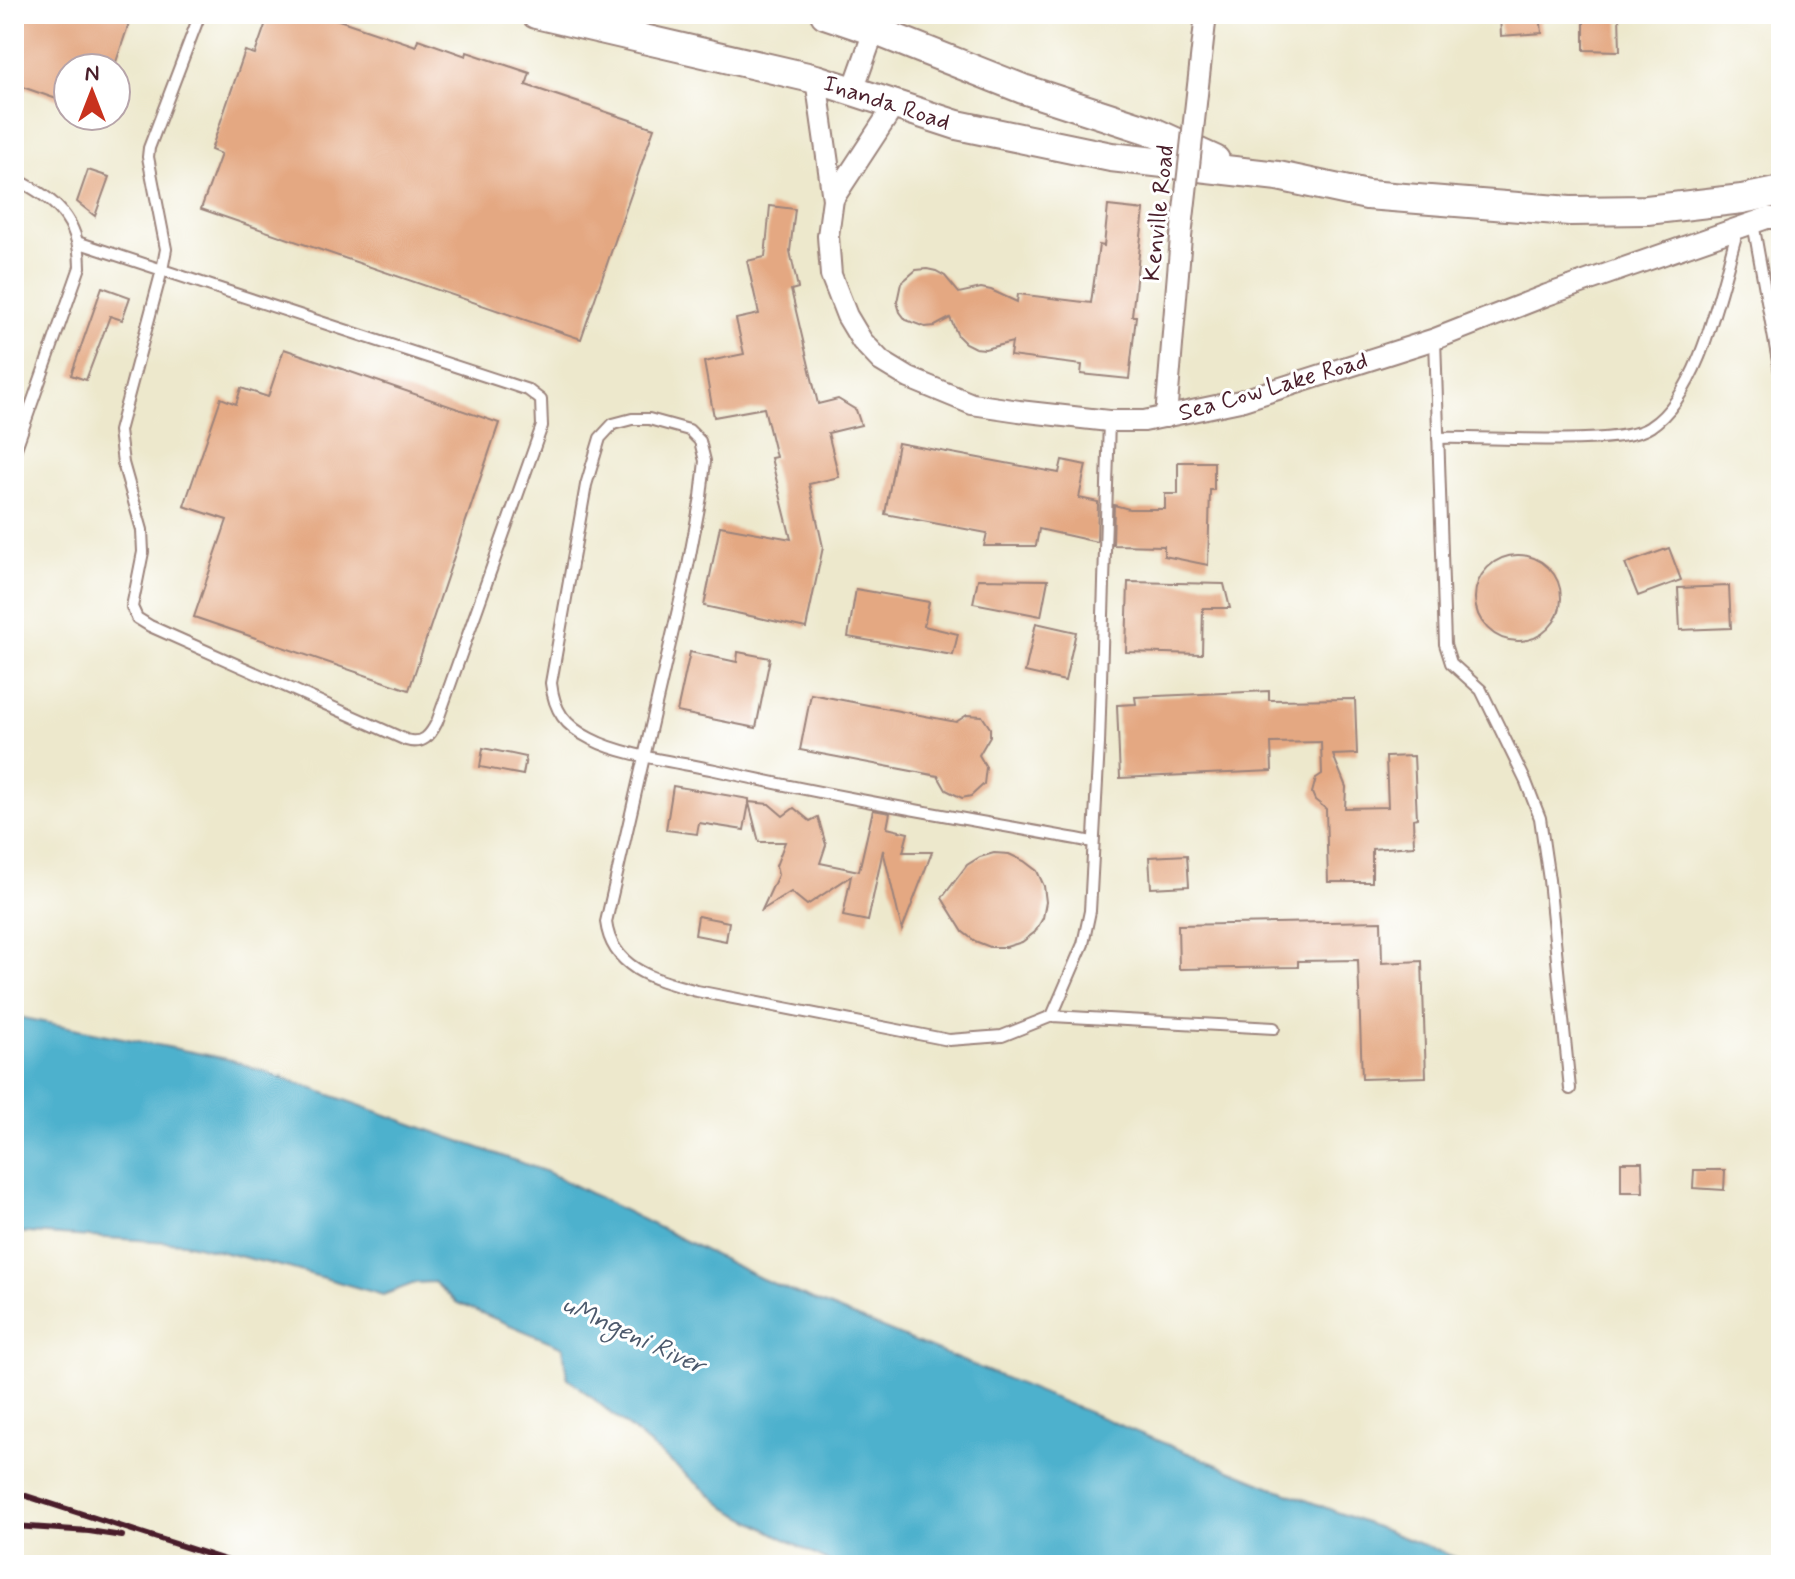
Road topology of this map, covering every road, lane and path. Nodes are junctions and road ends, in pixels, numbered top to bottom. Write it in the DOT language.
graph roads {
  1 [pos="200,14"];
  2 [pos="536,14"];
  3 [pos="825,14"];
  4 [pos="1206,14"];
  5 [pos="876,22"];
  6 [pos="816,79"];
  7 [pos="853,90"];
  8 [pos="894,106"];
  9 [pos="1241,172"];
  10 [pos="14,178"];
  11 [pos="1781,191"];
  12 [pos="833,199"];
  13 [pos="1781,218"];
  14 [pos="1746,225"];
  15 [pos="80,243"];
  16 [pos="162,270"];
  17 [pos="1435,339"];
  18 [pos="1781,378"];
  19 [pos="1166,417"];
  20 [pos="1109,421"];
  21 [pos="1438,438"];
  22 [pos="14,454"];
  23 [pos="644,755"];
  24 [pos="1093,842"];
  25 [pos="1052,1016"];
  26 [pos="1274,1028"];
  27 [pos="1570,1089"];
  1 -- 16 [label="lane"];
  2 -- 6 [label="main road, Inanda Road"];
  3 -- 5 [label="main road, Inanda Road"];
  4 -- 19 [label="street, Kenville Road, bridge"];
  5 -- 7 [label="street"];
  5 -- 9 [label="main road, Inanda Road"];
  6 -- 7 [label="main road, Inanda Road"];
  6 -- 12 [label="street, Sea Cow Lake Road"];
  7 -- 8 [label="main road, Inanda Road"];
  8 -- 9 [label="main road, Inanda Road"];
  8 -- 12 [label="street, Sea Cow Lake Road"];
  9 -- 11 [label="main road, Inanda Road"];
  10 -- 15 [label="lane"];
  12 -- 20 [label="street, Sea Cow Lake Road"];
  13 -- 14 [label="street, Sea Cow Lake Road"];
  14 -- 17 [label="street, Sea Cow Lake Road"];
  14 -- 18 [label="lane"];
  14 -- 21 [label="lane"];
  15 -- 16 [label="lane"];
  15 -- 22 [label="lane"];
  16 -- 16 [label="lane"];
  17 -- 19 [label="street, Sea Cow Lake Road"];
  17 -- 21 [label="lane"];
  19 -- 20 [label="street, Sea Cow Lake Road"];
  20 -- 24 [label="lane"];
  21 -- 27 [label="lane"];
  23 -- 23 [label="lane"];
  23 -- 24 [label="lane"];
  23 -- 25 [label="lane"];
  24 -- 25 [label="lane"];
  25 -- 26 [label="lane"];
}
